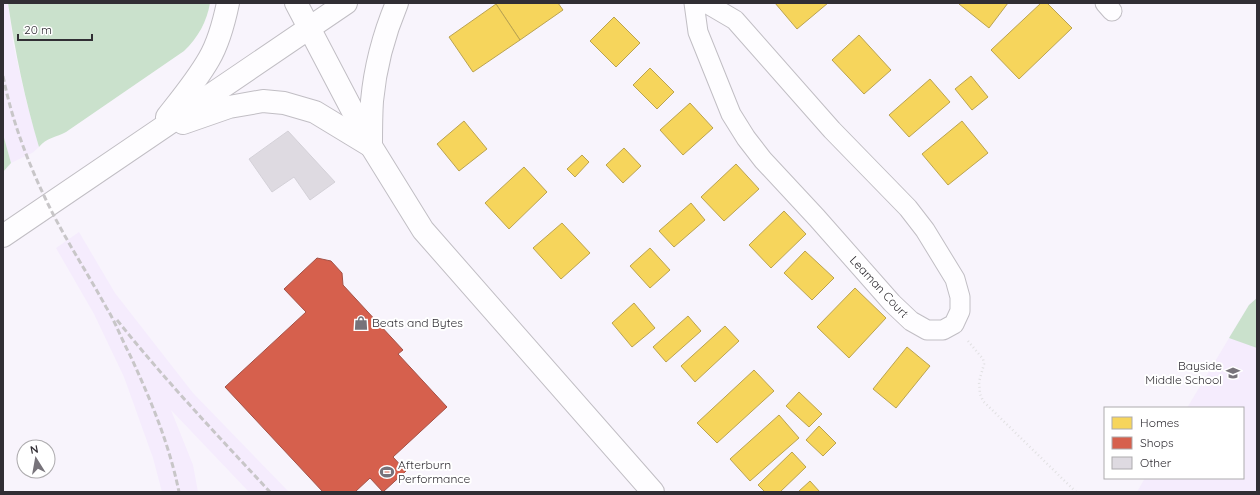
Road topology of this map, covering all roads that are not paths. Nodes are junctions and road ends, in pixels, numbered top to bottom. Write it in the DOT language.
graph roads {
  1 [pos="228,3"];
  2 [pos="296,3"];
  3 [pos="346,3"];
  4 [pos="397,3"];
  5 [pos="694,3"];
  6 [pos="706,3"];
  7 [pos="309,28"];
  8 [pos="154,134"];
  9 [pos="371,146"];
  10 [pos="3,236"];
  11 [pos="653,492"];
  1 -- 8 [label="main road"];
  2 -- 7 [label="main road"];
  3 -- 7 [label="main road"];
  4 -- 9 [label="main road"];
  5 -- 6 [label="street, Leaman Court"];
  7 -- 8 [label="main road"];
  7 -- 9 [label="main road"];
  8 -- 9 [label="main road"];
  8 -- 10 [label="main road"];
  9 -- 11 [label="main road"];
}
